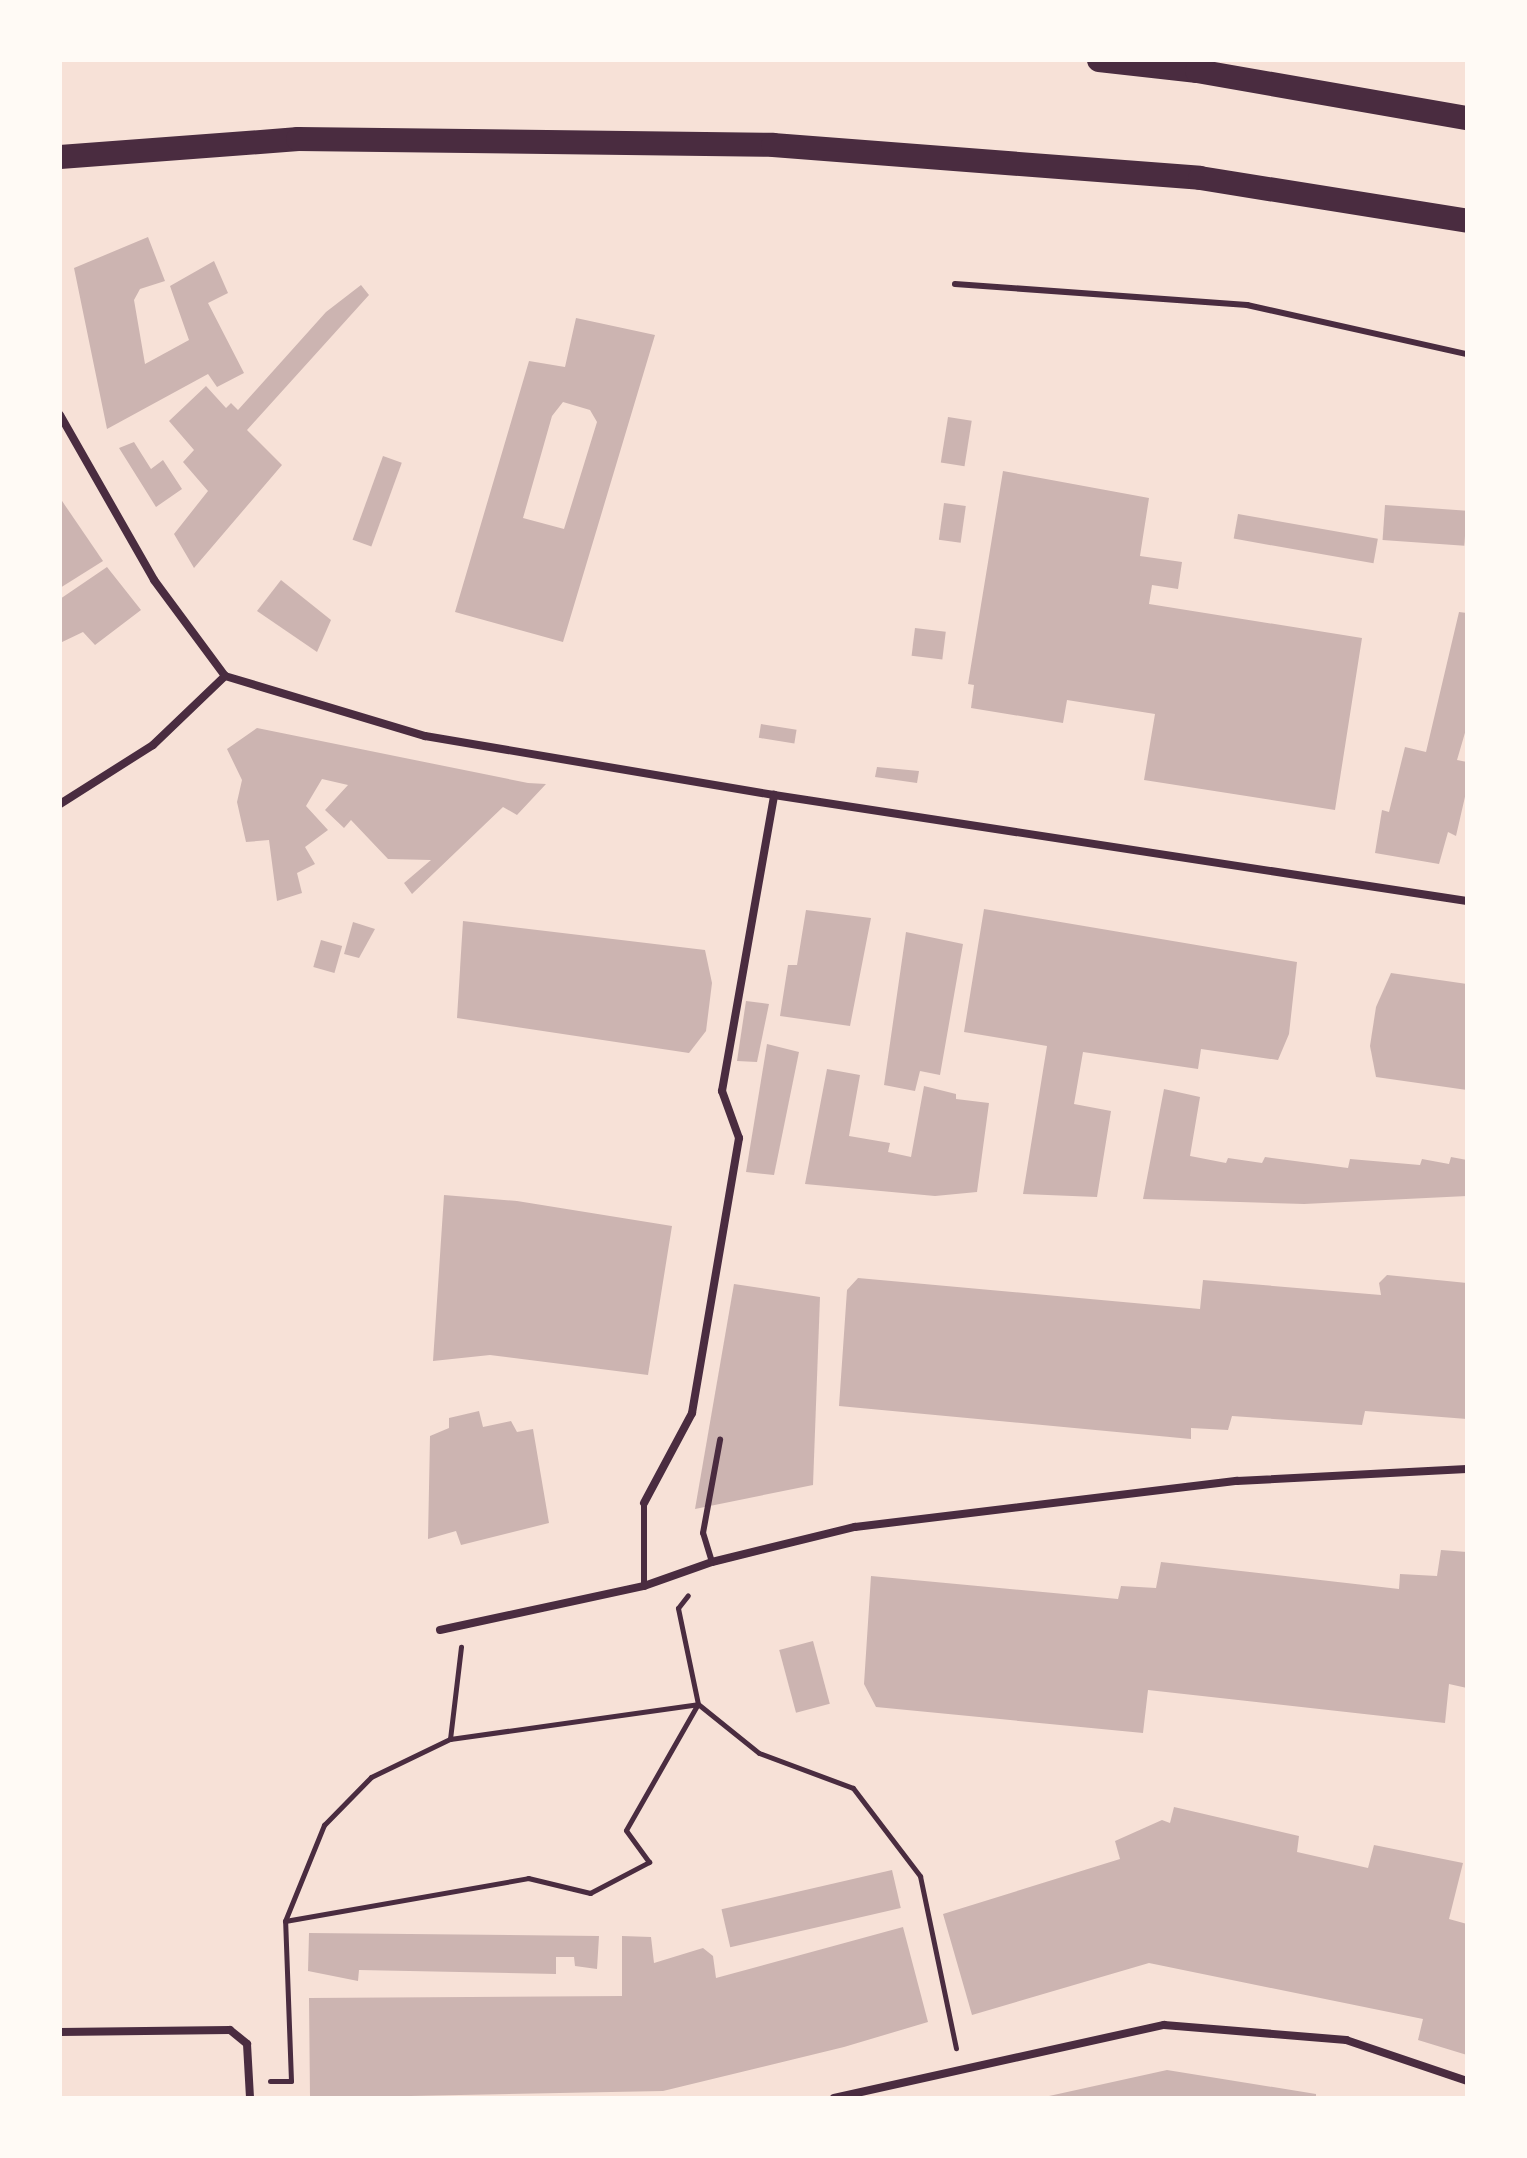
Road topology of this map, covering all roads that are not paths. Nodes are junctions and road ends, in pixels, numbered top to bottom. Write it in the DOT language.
graph roads {
  1 [pos="1099,60"];
  2 [pos="1467,118"];
  3 [pos="60,157"];
  4 [pos="1467,221"];
  5 [pos="955,284"];
  6 [pos="1467,354"];
  7 [pos="60,415"];
  8 [pos="225,676"];
  9 [pos="774,795"];
  10 [pos="60,804"];
  11 [pos="1467,901"];
  12 [pos="720,1440"];
  13 [pos="1467,1469"];
  14 [pos="644,1503"];
  15 [pos="712,1562"];
  16 [pos="644,1586"];
  17 [pos="440,1630"];
  18 [pos="60,2032"];
  19 [pos="1467,2081"];
  20 [pos="866,2094"];
  21 [pos="250,2098"];
  22 [pos="834,2098"];
  1 -- 2 [label="highway"];
  3 -- 4 [label="highway"];
  5 -- 6 [label="lane"];
  7 -- 8 [label="street"];
  8 -- 9 [label="street"];
  8 -- 10 [label="street"];
  9 -- 11 [label="street"];
  9 -- 14 [label="street"];
  12 -- 15 [label="lane"];
  13 -- 15 [label="street"];
  14 -- 16 [label="lane"];
  15 -- 16 [label="street"];
  16 -- 17 [label="street"];
  18 -- 21 [label="street"];
  19 -- 20 [label="street"];
  20 -- 22 [label="street"];
}
